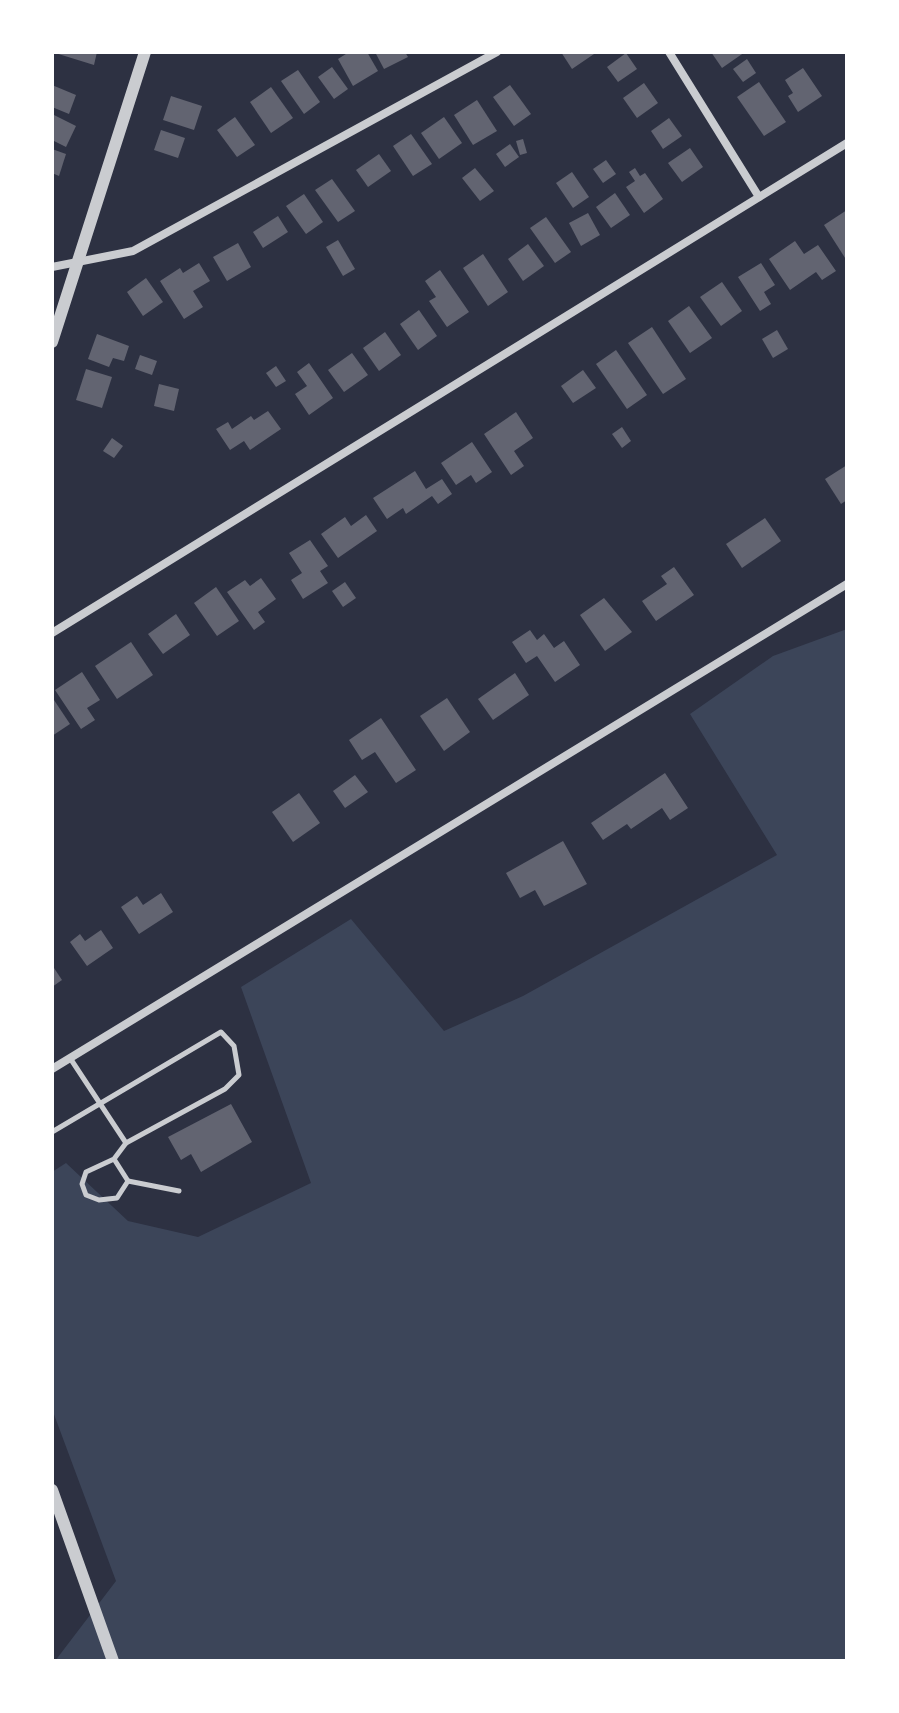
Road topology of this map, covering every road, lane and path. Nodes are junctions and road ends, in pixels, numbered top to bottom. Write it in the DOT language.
graph roads {
  1 [pos="145,52"];
  2 [pos="497,52"];
  3 [pos="669,52"];
  4 [pos="847,143"];
  5 [pos="759,197"];
  6 [pos="78,261"];
  7 [pos="52,267"];
  8 [pos="52,342"];
  9 [pos="847,584"];
  10 [pos="52,633"];
  11 [pos="70,1058"];
  12 [pos="52,1069"];
  13 [pos="100,1103"];
  14 [pos="52,1132"];
  15 [pos="126,1143"];
  16 [pos="114,1159"];
  17 [pos="128,1181"];
  18 [pos="179,1191"];
  19 [pos="52,1490"];
  20 [pos="113,1661"];
  1 -- 6 [label="street"];
  2 -- 6 [label="street"];
  3 -- 5 [label="street"];
  4 -- 5 [label="street"];
  5 -- 10 [label="street"];
  6 -- 7 [label="street"];
  6 -- 8 [label="street"];
  9 -- 11 [label="street"];
  11 -- 12 [label="street"];
  11 -- 13 [label="lane"];
  13 -- 14 [label="lane"];
  13 -- 15 [label="lane"];
  13 -- 15 [label="lane"];
  15 -- 16 [label="lane"];
  16 -- 17 [label="lane"];
  16 -- 17 [label="lane"];
  17 -- 18 [label="lane"];
  19 -- 20 [label="street"];
}
